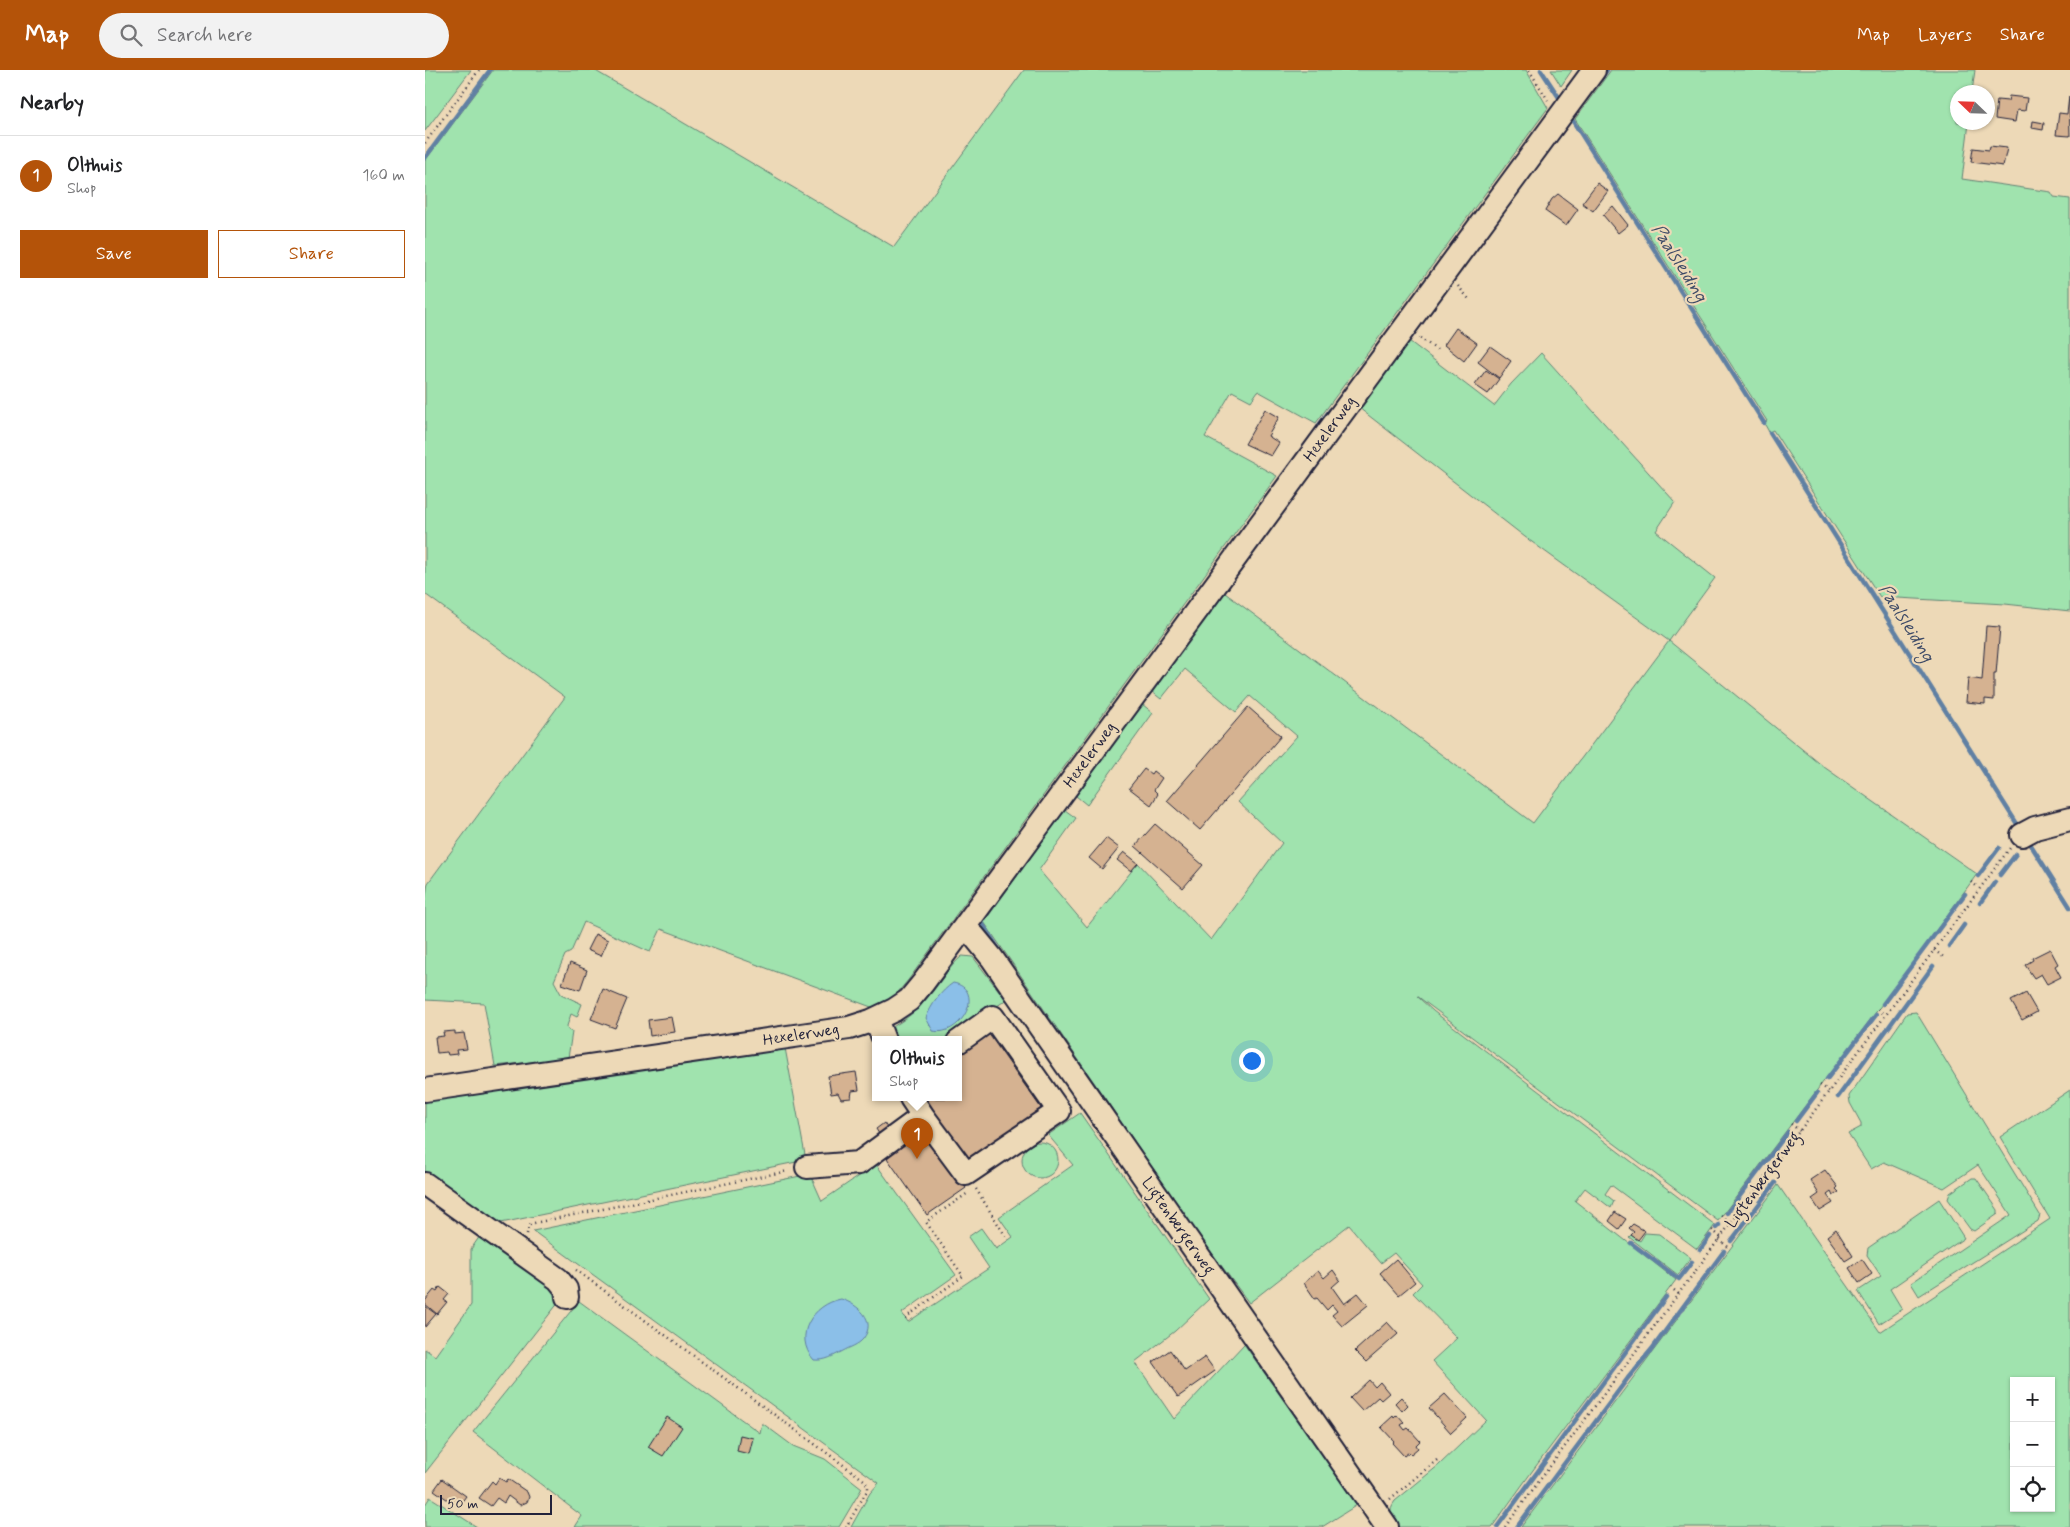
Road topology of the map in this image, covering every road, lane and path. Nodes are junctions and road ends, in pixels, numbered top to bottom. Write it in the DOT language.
graph roads {
  1 [pos="479,70"];
  2 [pos="1529,70"];
  3 [pos="1595,70"];
  4 [pos="1562,114"];
  5 [pos="425,143"];
  6 [pos="2070,819"];
  7 [pos="2022,835"];
  8 [pos="1971,882"];
  9 [pos="1979,888"];
  10 [pos="965,928"];
  11 [pos="1934,950"];
  12 [pos="1946,959"];
  13 [pos="1877,1009"];
  14 [pos="1885,1015"];
  15 [pos="876,1019"];
  16 [pos="883,1036"];
  17 [pos="962,1039"];
  18 [pos="1820,1085"];
  19 [pos="425,1090"];
  20 [pos="1829,1091"];
  21 [pos="917,1107"];
  22 [pos="1791,1124"];
  23 [pos="1800,1131"];
  24 [pos="807,1167"];
  25 [pos="425,1184"];
  26 [pos="1721,1216"];
  27 [pos="1731,1224"];
  28 [pos="1712,1230"];
  29 [pos="529,1236"];
  30 [pos="1720,1239"];
  31 [pos="1008,1240"];
  32 [pos="1731,1249"];
  33 [pos="569,1265"];
  34 [pos="1670,1287"];
  35 [pos="1679,1294"];
  36 [pos="567,1297"];
  37 [pos="905,1318"];
  38 [pos="1437,1460"];
  39 [pos="1381,1519"];
  40 [pos="846,1527"];
  41 [pos="1505,1527"];
  1 -- 5 [label="path"];
  2 -- 4 [label="path"];
  3 -- 4 [label="street, Hexelerweg"];
  4 -- 10 [label="street, Hexelerweg"];
  6 -- 7 [label="street"];
  7 -- 9 [label="path, Ligtenbergerweg"];
  8 -- 9 [label="path"];
  9 -- 11 [label="path, Ligtenbergerweg"];
  10 -- 15 [label="street, Hexelerweg"];
  10 -- 39 [label="street, Ligtenbergerweg"];
  11 -- 12 [label="path"];
  11 -- 14 [label="path, Ligtenbergerweg"];
  13 -- 14 [label="path"];
  14 -- 20 [label="path, Ligtenbergerweg"];
  15 -- 16 [label="street"];
  15 -- 19 [label="street, Hexelerweg"];
  17 -- 21 [label="street"];
  18 -- 20 [label="path"];
  20 -- 23 [label="path, Ligtenbergerweg"];
  21 -- 24 [label="street"];
  22 -- 23 [label="path"];
  23 -- 27 [label="path, Ligtenbergerweg"];
  24 -- 29 [label="path"];
  25 -- 36 [label="street"];
  26 -- 27 [label="path"];
  27 -- 30 [label="path, Ligtenbergerweg"];
  28 -- 30 [label="path"];
  30 -- 32 [label="path"];
  30 -- 35 [label="path, Ligtenbergerweg"];
  31 -- 37 [label="path"];
  33 -- 40 [label="path"];
  34 -- 35 [label="path"];
  35 -- 41 [label="path, Ligtenbergerweg"];
  38 -- 39 [label="path"];
}
